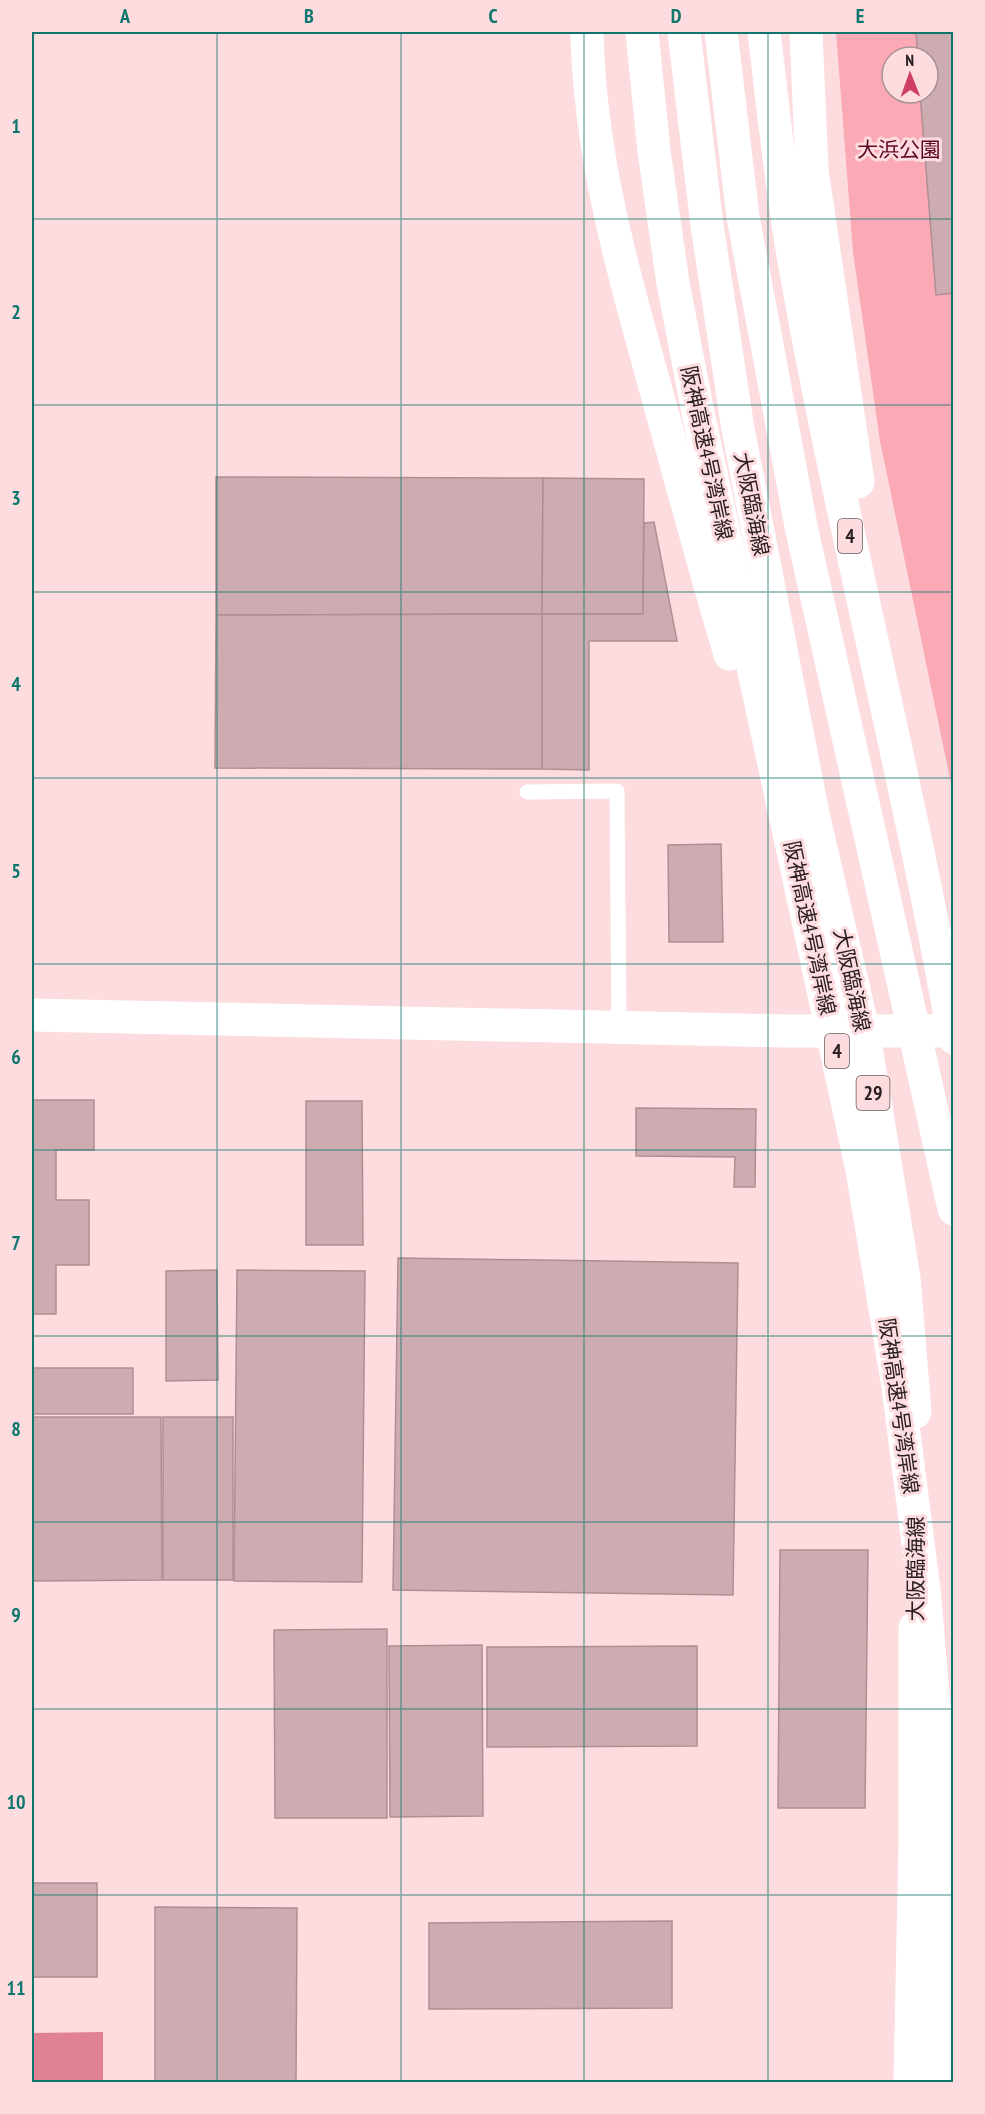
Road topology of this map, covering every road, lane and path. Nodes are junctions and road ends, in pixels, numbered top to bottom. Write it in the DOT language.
graph roads {
  1 [pos="587,32"];
  2 [pos="642,32"];
  3 [pos="684,32"];
  4 [pos="721,32"];
  5 [pos="764,32"];
  6 [pos="806,32"];
  7 [pos="889,716"];
  8 [pos="527,792"];
  9 [pos="813,940"];
  10 [pos="32,1015"];
  11 [pos="619,1027"];
  12 [pos="863,1029"];
  13 [pos="915,1030"];
  14 [pos="954,1031"];
  15 [pos="954,1038"];
  16 [pos="954,1209"];
  17 [pos="910,2082"];
  18 [pos="939,2082"];
  1 -- 9 [label="main road"];
  2 -- 9 [label="main road, 阪神高速4号湾岸線 / 4"];
  3 -- 12 [label="main road, 大阪臨海線 / 29"];
  4 -- 13 [label="main road, 大阪臨海線"];
  5 -- 7 [label="main road, 4"];
  6 -- 7 [label="main road"];
  7 -- 15 [label="main road, 4"];
  8 -- 11 [label="lane"];
  9 -- 18 [label="main road, 阪神高速4号湾岸線 / 4"];
  10 -- 11 [label="main road"];
  11 -- 12 [label="main road"];
  12 -- 13 [label="main road"];
  12 -- 17 [label="main road, 大阪臨海線 / 29"];
  13 -- 14 [label="main road"];
  13 -- 16 [label="main road, 大阪臨海線"];
}
